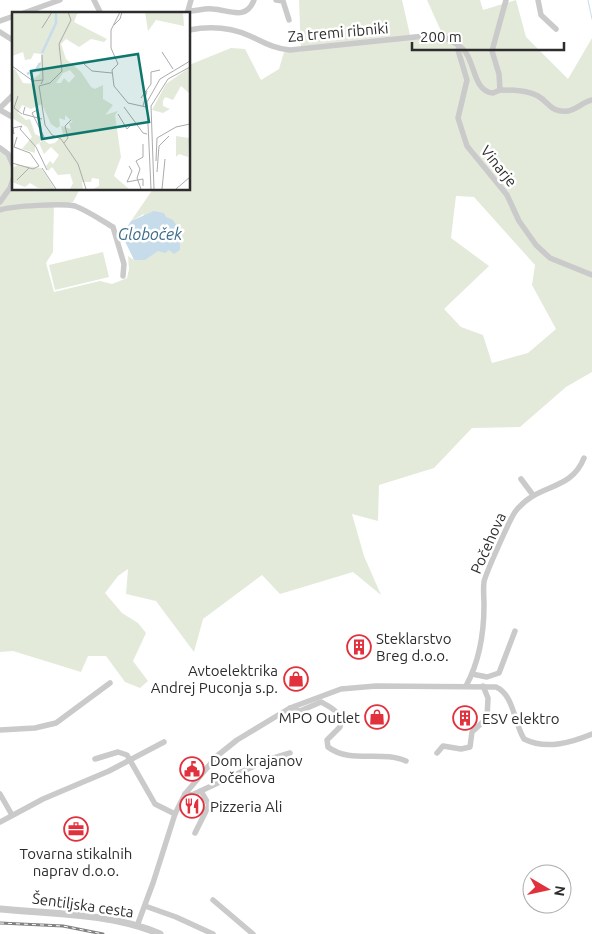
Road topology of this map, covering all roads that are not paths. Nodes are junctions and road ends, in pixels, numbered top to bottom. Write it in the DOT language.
graph roads {
  1 [pos="60,0"];
  2 [pos="94,0"];
  3 [pos="254,0"];
  4 [pos="276,0"];
  5 [pos="506,0"];
  6 [pos="538,0"];
  7 [pos="283,1"];
  8 [pos="27,12"];
  9 [pos="100,12"];
  10 [pos="190,13"];
  11 [pos="12,17"];
  12 [pos="289,20"];
  13 [pos="0,21"];
  14 [pos="556,29"];
  15 [pos="190,30"];
  16 [pos="0,32"];
  17 [pos="12,41"];
  18 [pos="459,48"];
  19 [pos="500,90"];
  20 [pos="12,96"];
  21 [pos="592,100"];
  22 [pos="0,109"];
  23 [pos="12,117"];
  24 [pos="0,148"];
  25 [pos="12,163"];
  26 [pos="12,182"];
  27 [pos="0,202"];
  28 [pos="0,210"];
  29 [pos="123,276"];
  30 [pos="592,276"];
  31 [pos="584,458"];
  32 [pos="521,479"];
  33 [pos="533,495"];
  34 [pos="515,631"];
  35 [pos="469,679"];
  36 [pos="110,683"];
  37 [pos="483,686"];
  38 [pos="290,708"];
  39 [pos="0,730"];
  40 [pos="592,734"];
  41 [pos="164,742"];
  42 [pos="290,753"];
  43 [pos="437,753"];
  44 [pos="96,759"];
  45 [pos="131,759"];
  46 [pos="406,761"];
  47 [pos="201,792"];
  48 [pos="0,794"];
  49 [pos="184,794"];
  50 [pos="175,814"];
  51 [pos="12,815"];
  52 [pos="0,822"];
  53 [pos="195,832"];
  54 [pos="213,900"];
  55 [pos="144,906"];
  56 [pos="0,909"];
  57 [pos="137,926"];
  58 [pos="160,934"];
  59 [pos="212,934"];
  60 [pos="253,934"];
  1 -- 8 [label="street"];
  2 -- 9 [label="street"];
  3 -- 10 [label="street"];
  4 -- 7 [label="street"];
  5 -- 19 [label="street"];
  6 -- 14 [label="street"];
  7 -- 12 [label="street"];
  11 -- 13 [label="street"];
  15 -- 18 [label="street, Za tremi ribniki"];
  16 -- 17 [label="street"];
  18 -- 19 [label="street"];
  18 -- 30 [label="street, Vinarje"];
  19 -- 21 [label="street"];
  20 -- 22 [label="street"];
  22 -- 23 [label="street"];
  24 -- 25 [label="street"];
  26 -- 27 [label="street"];
  28 -- 29 [label="street"];
  31 -- 33 [label="street, Počehova"];
  32 -- 33 [label="street"];
  33 -- 35 [label="street, Počehova"];
  34 -- 35 [label="street"];
  35 -- 37 [label="street"];
  35 -- 38 [label="street"];
  36 -- 39 [label="street"];
  37 -- 40 [label="street"];
  37 -- 43 [label="street"];
  38 -- 46 [label="street"];
  38 -- 49 [label="street"];
  41 -- 45 [label="street"];
  42 -- 47 [label="street"];
  44 -- 45 [label="street"];
  45 -- 50 [label="street"];
  45 -- 51 [label="street"];
  47 -- 49 [label="street"];
  47 -- 53 [label="street"];
  48 -- 51 [label="street"];
  49 -- 50 [label="street"];
  50 -- 55 [label="street"];
  51 -- 52 [label="street"];
  54 -- 60 [label="street"];
  55 -- 57 [label="street"];
  55 -- 59 [label="street"];
  56 -- 57 [label="street, Šentiljska cesta"];
  57 -- 58 [label="street, Šentiljska cesta"];
}
